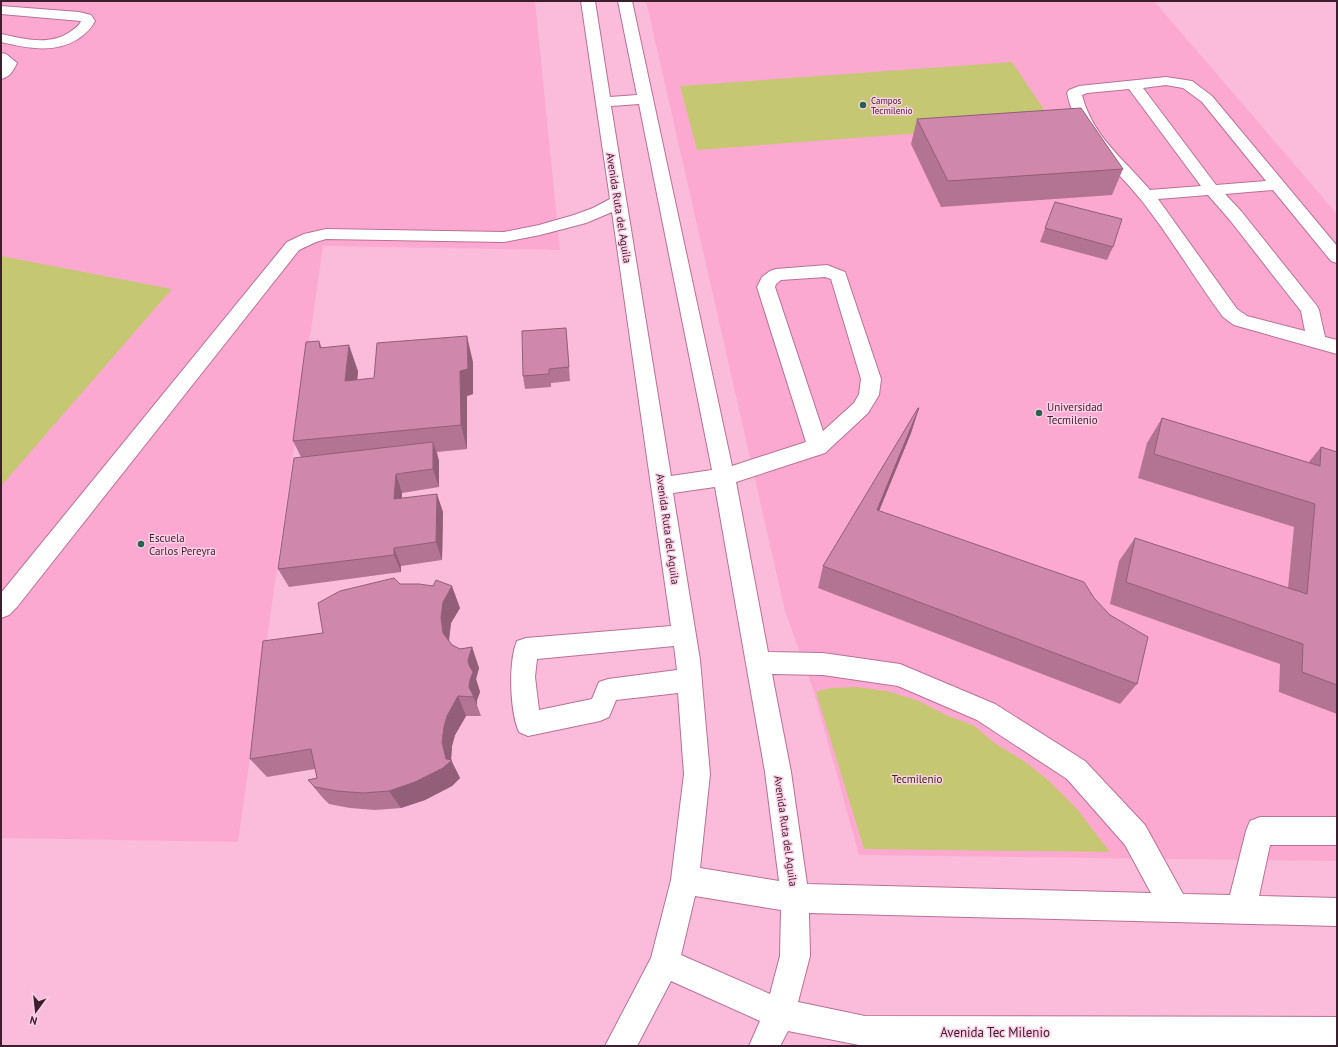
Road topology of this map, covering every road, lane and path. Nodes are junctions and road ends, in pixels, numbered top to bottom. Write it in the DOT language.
graph roads {
  1 [pos="588,1"];
  2 [pos="625,1"];
  3 [pos="1,10"];
  4 [pos="1,38"];
  5 [pos="1,57"];
  6 [pos="1,75"];
  7 [pos="1134,85"];
  8 [pos="644,99"];
  9 [pos="603,102"];
  10 [pos="1279,185"];
  11 [pos="1212,190"];
  12 [pos="1146,196"];
  13 [pos="618,201"];
  14 [pos="1337,257"];
  15 [pos="1316,341"];
  16 [pos="1337,347"];
  17 [pos="818,447"];
  18 [pos="724,477"];
  19 [pos="662,486"];
  20 [pos="1,608"];
  21 [pos="684,635"];
  22 [pos="757,663"];
  23 [pos="689,680"];
  24 [pos="1337,831"];
  25 [pos="685,880"];
  26 [pos="795,898"];
  27 [pos="1175,908"];
  28 [pos="1242,910"];
  29 [pos="1337,912"];
  30 [pos="665,963"];
  31 [pos="780,1014"];
  32 [pos="1337,1032"];
  33 [pos="620,1046"];
  34 [pos="764,1046"];
  1 -- 9 [label="street, Avenida Ruta del Aguila"];
  2 -- 8 [label="street, Avenida Ruta del Aguila"];
  3 -- 4 [label="street"];
  5 -- 6 [label="street"];
  7 -- 10 [label="street"];
  7 -- 11 [label="street"];
  7 -- 12 [label="street"];
  8 -- 9 [label="street"];
  8 -- 18 [label="street, Avenida Ruta del Aguila"];
  9 -- 13 [label="street, Avenida Ruta del Aguila"];
  10 -- 11 [label="street"];
  10 -- 14 [label="street"];
  11 -- 12 [label="street"];
  11 -- 15 [label="street"];
  12 -- 15 [label="street"];
  13 -- 19 [label="street, Avenida Ruta del Aguila"];
  13 -- 20 [label="street"];
  15 -- 16 [label="street"];
  17 -- 17 [label="street"];
  17 -- 18 [label="street"];
  18 -- 19 [label="street"];
  18 -- 22 [label="street, Avenida Ruta del Aguila"];
  19 -- 21 [label="street, Avenida Ruta del Aguila"];
  21 -- 23 [label="street, Avenida Ruta del Aguila"];
  21 -- 23 [label="street"];
  22 -- 26 [label="street, Avenida Ruta del Aguila"];
  22 -- 27 [label="street"];
  23 -- 25 [label="street, Avenida Ruta del Aguila"];
  24 -- 28 [label="street"];
  25 -- 26 [label="street"];
  25 -- 30 [label="street, Avenida Ruta del Aguila"];
  26 -- 27 [label="street"];
  26 -- 31 [label="street, Avenida Ruta del Aguila"];
  27 -- 28 [label="street"];
  28 -- 29 [label="street"];
  30 -- 31 [label="street, Avenida Tec Milenio"];
  30 -- 33 [label="street, Avenida Ruta del Aguila"];
  31 -- 32 [label="street, Avenida Tec Milenio"];
  31 -- 34 [label="street, Avenida Ruta del Aguila"];
}
